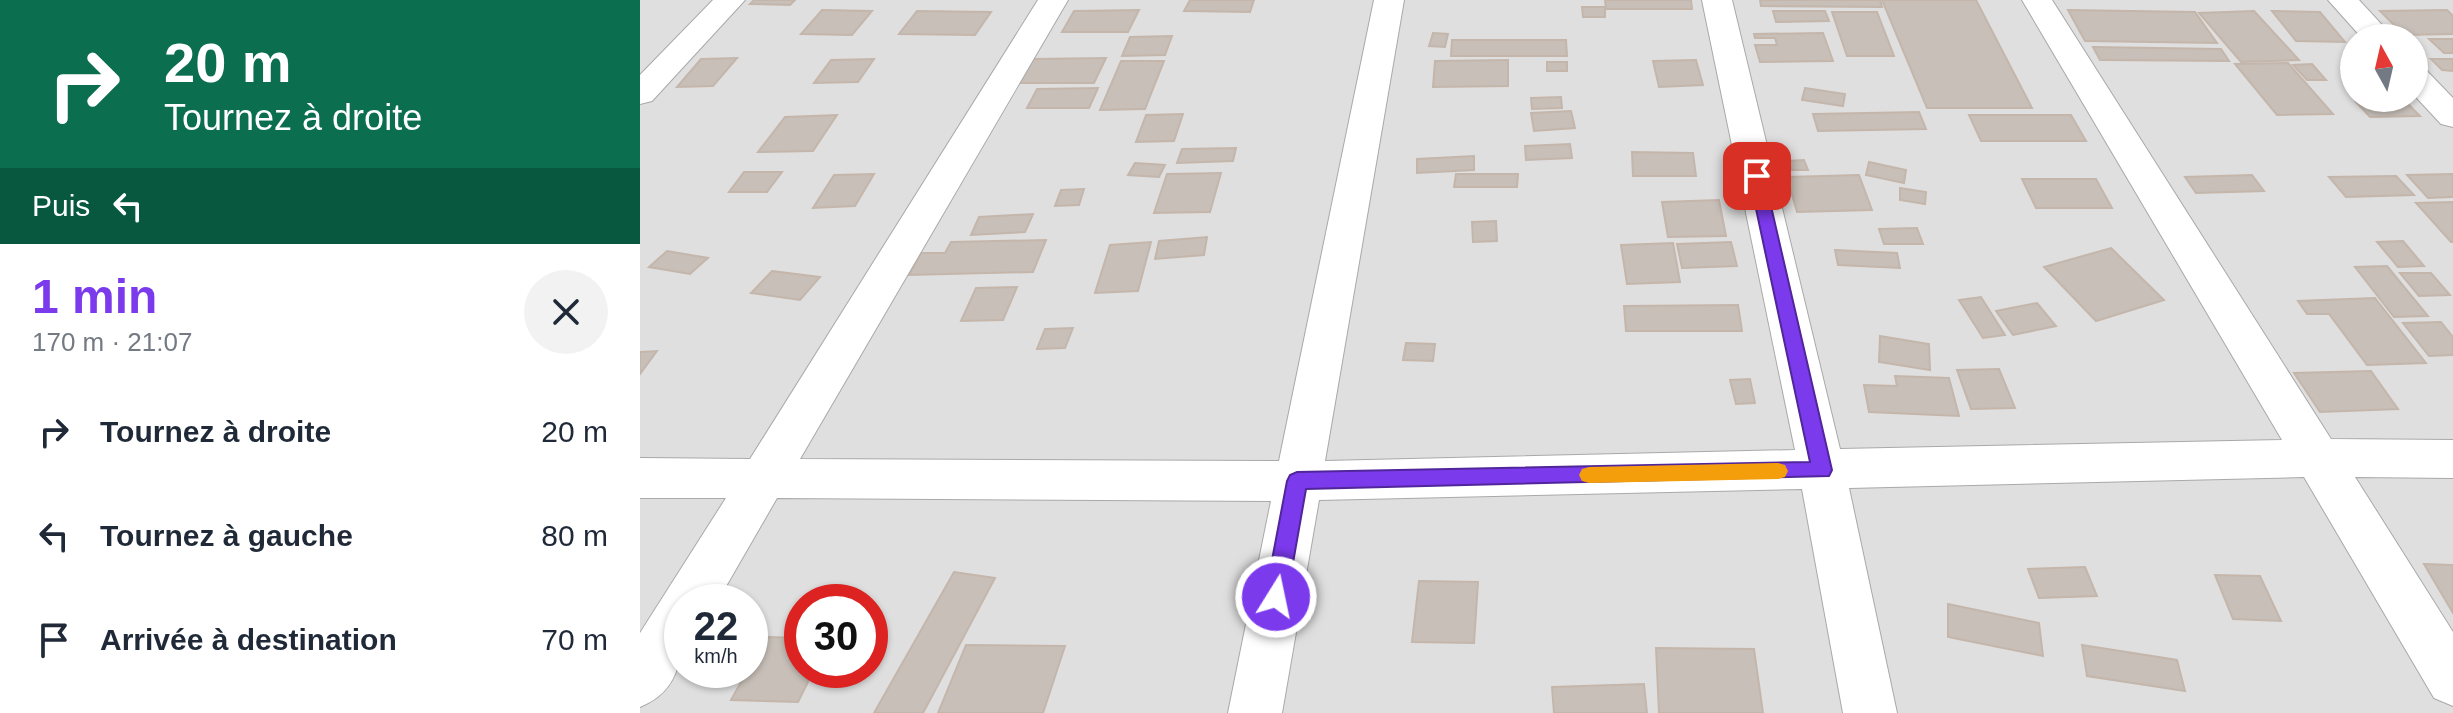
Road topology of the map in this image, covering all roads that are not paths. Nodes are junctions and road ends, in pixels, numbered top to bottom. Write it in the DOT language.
graph roads {
  1 [pos="730,0"];
  2 [pos="1053,0"];
  3 [pos="1389,0"];
  4 [pos="1717,0"];
  5 [pos="2037,0"];
  6 [pos="2343,0"];
  7 [pos="2366,24"];
  8 [pos="2428,91"];
  9 [pos="640,94"];
  10 [pos="2453,117"];
  11 [pos="2316,458"];
  12 [pos="2453,459"];
  13 [pos="1822,470"];
  14 [pos="640,478"];
  15 [pos="765,479"];
  16 [pos="1297,481"];
  17 [pos="700,584"];
  18 [pos="664,642"];
  19 [pos="2453,680"];
  20 [pos="640,681"];
  21 [pos="1255,713"];
  22 [pos="1870,713"];
  1 -- 9 [label="street"];
  2 -- 15 [label="street"];
  3 -- 16 [label="street"];
  4 -- 13 [label="street"];
  5 -- 11 [label="street"];
  6 -- 7 [label="street"];
  8 -- 10 [label="street"];
  11 -- 12 [label="street"];
  11 -- 13 [label="street"];
  11 -- 19 [label="street"];
  13 -- 16 [label="street"];
  13 -- 22 [label="street"];
  14 -- 15 [label="street"];
  15 -- 16 [label="street"];
  15 -- 17 [label="street"];
  16 -- 21 [label="street"];
  18 -- 20 [label="street"];
}
